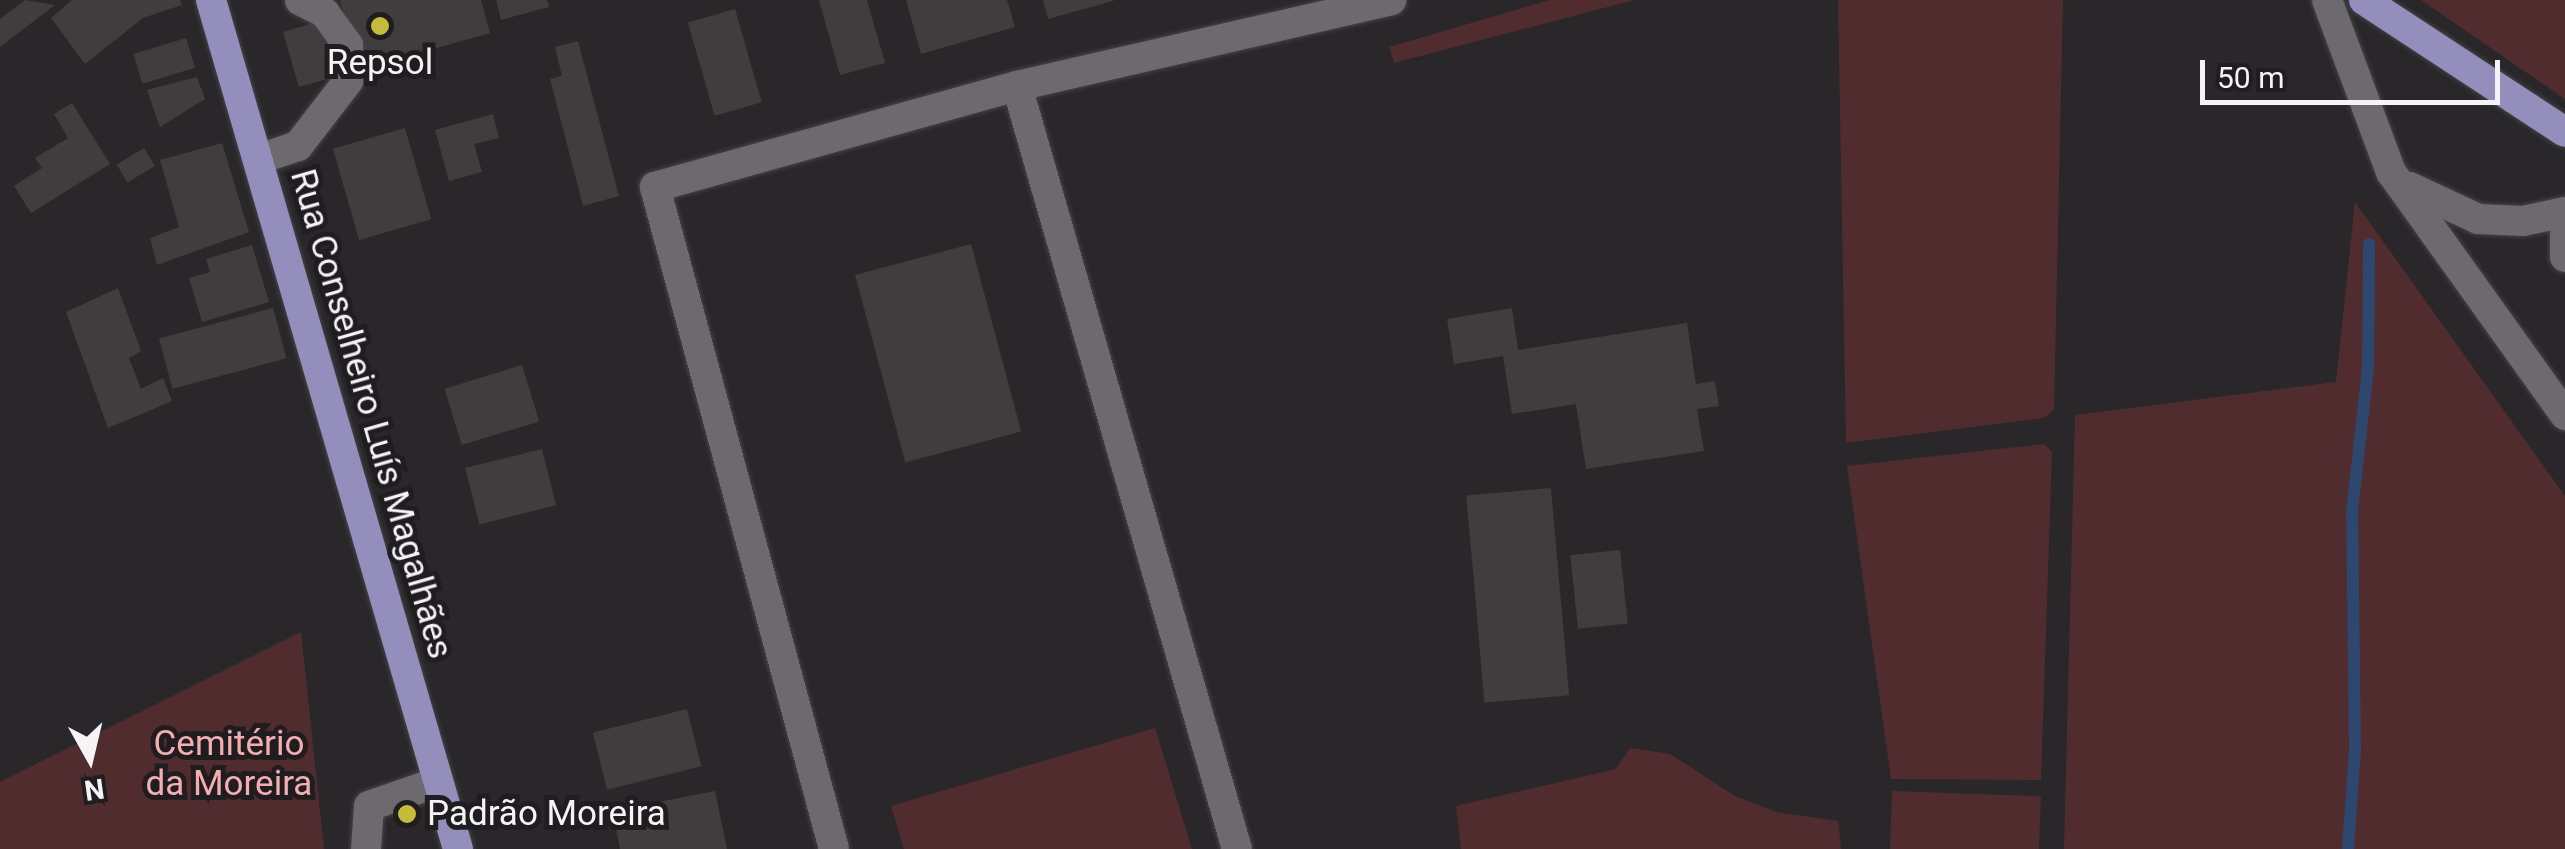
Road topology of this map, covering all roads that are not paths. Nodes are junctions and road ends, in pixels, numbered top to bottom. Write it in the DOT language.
graph roads {
  1 [pos="211,0"];
  2 [pos="300,0"];
  3 [pos="1391,0"];
  4 [pos="2327,0"];
  5 [pos="2364,0"];
  6 [pos="1018,86"];
  7 [pos="2565,132"];
  8 [pos="260,159"];
  9 [pos="2392,172"];
  10 [pos="2565,212"];
  11 [pos="2565,235"];
  12 [pos="2565,257"];
  13 [pos="2565,415"];
  14 [pos="438,782"];
  15 [pos="366,849"];
  16 [pos="458,849"];
  17 [pos="834,849"];
  18 [pos="1237,849"];
  1 -- 8 [label="main road, Rua Conselheiro Luís Magalhães"];
  2 -- 8 [label="street"];
  3 -- 6 [label="street"];
  4 -- 9 [label="street"];
  5 -- 7 [label="main road"];
  6 -- 17 [label="street"];
  6 -- 18 [label="street"];
  8 -- 14 [label="main road, Rua Conselheiro Luís Magalhães"];
  9 -- 10 [label="street"];
  9 -- 13 [label="street"];
  11 -- 12 [label="street"];
  14 -- 15 [label="street"];
  14 -- 16 [label="main road, Rua Conselheiro Luís Magalhães"];
}
